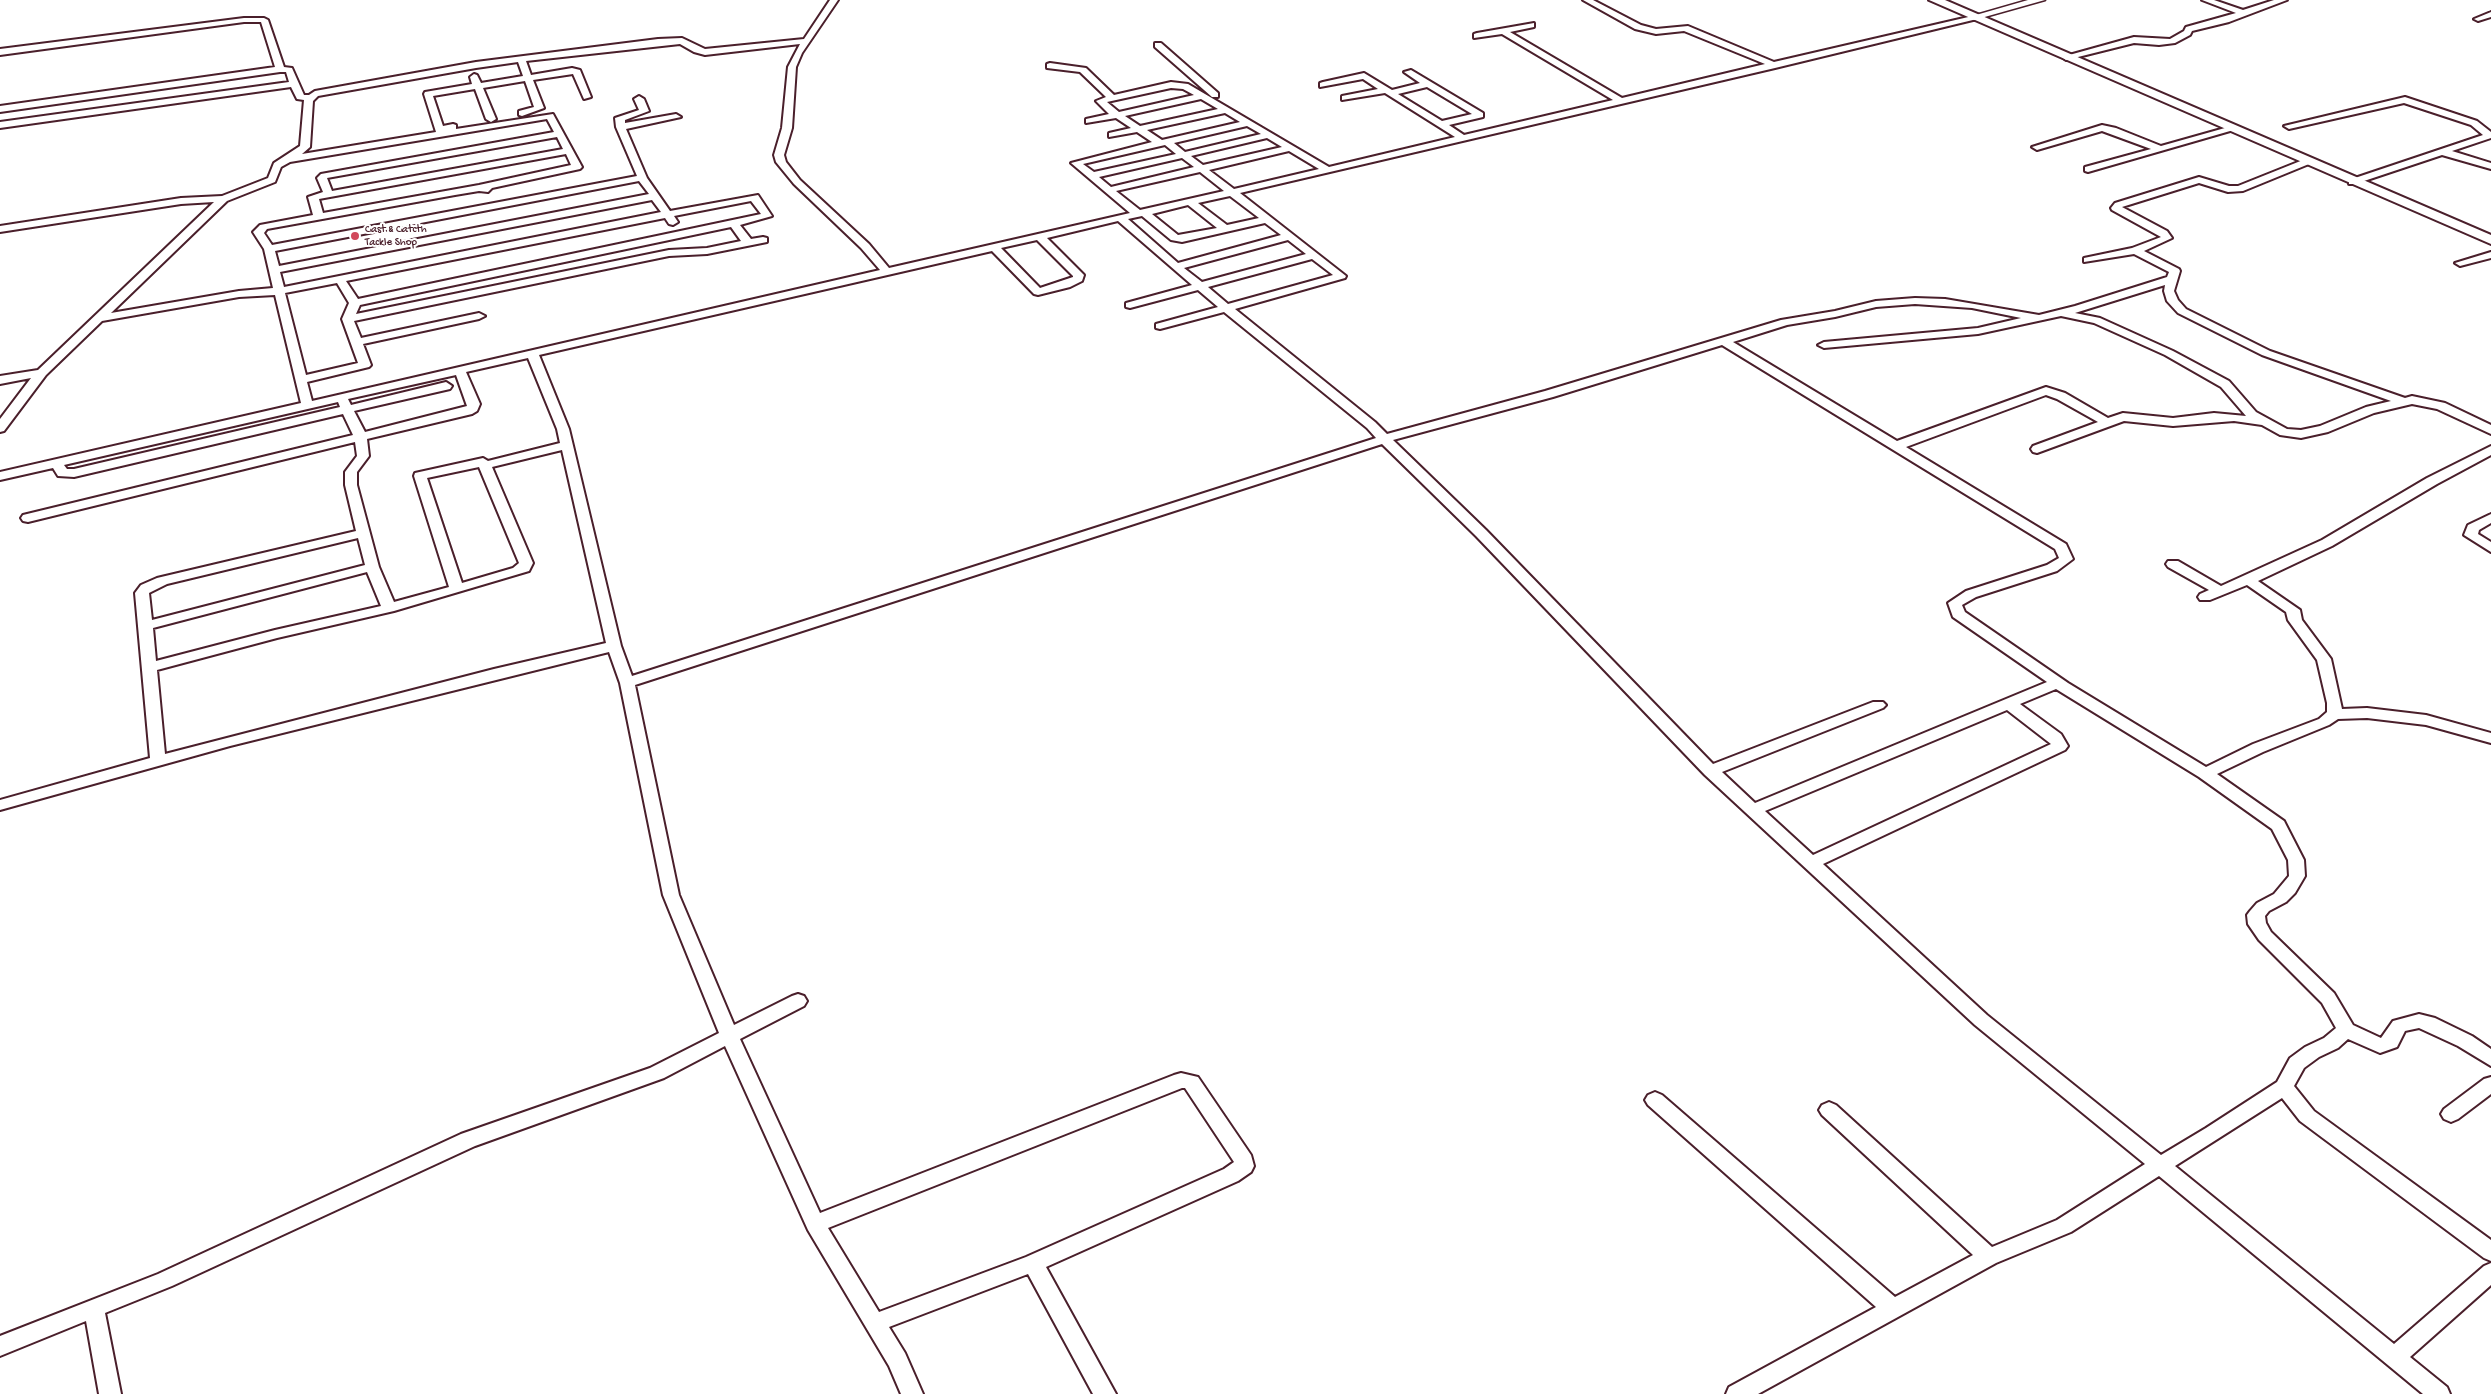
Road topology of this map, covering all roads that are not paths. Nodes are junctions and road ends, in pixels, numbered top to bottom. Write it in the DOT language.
graph roads {
  1 [pos="834,0"];
  2 [pos="1587,0"];
  3 [pos="1935,0"];
  4 [pos="2040,0"];
  5 [pos="2206,0"];
  6 [pos="2282,0"];
  7 [pos="2244,13"];
  8 [pos="2491,14"];
  9 [pos="1974,17"];
  10 [pos="2478,19"];
  11 [pos="1531,25"];
  12 [pos="1504,31"];
  13 [pos="1477,36"];
  14 [pos="805,41"];
  15 [pos="1158,45"];
  16 [pos="0,52"];
  17 [pos="2066,57"];
  18 [pos="520,59"];
  19 [pos="1774,65"];
  20 [pos="469,66"];
  21 [pos="1050,66"];
  22 [pos="280,70"];
  23 [pos="1408,72"];
  24 [pos="528,78"];
  25 [pos="294,84"];
  26 [pos="1428,84"];
  27 [pos="1323,85"];
  28 [pos="477,86"];
  29 [pos="1388,91"];
  30 [pos="587,97"];
  31 [pos="1111,97"];
  32 [pos="310,98"];
  33 [pos="1206,98"];
  34 [pos="1345,98"];
  35 [pos="639,99"];
  36 [pos="1621,101"];
  37 [pos="0,109"];
  38 [pos="1226,110"];
  39 [pos="1118,115"];
  40 [pos="491,118"];
  41 [pos="676,118"];
  42 [pos="1088,121"];
  43 [pos="1249,123"];
  44 [pos="1441,124"];
  45 [pos="0,125"];
  46 [pos="2289,126"];
  47 [pos="621,127"];
  48 [pos="1140,129"];
  49 [pos="2232,129"];
  50 [pos="559,134"];
  51 [pos="1112,135"];
  52 [pos="1270,135"];
  53 [pos="2490,135"];
  54 [pos="1463,138"];
  55 [pos="1164,143"];
  56 [pos="1290,148"];
  57 [pos="2037,148"];
  58 [pos="2160,148"];
  59 [pos="568,151"];
  60 [pos="2444,152"];
  61 [pos="1185,155"];
  62 [pos="285,160"];
  63 [pos="2306,162"];
  64 [pos="2491,166"];
  65 [pos="1203,168"];
  66 [pos="2088,169"];
  67 [pos="1328,170"];
  68 [pos="1091,176"];
  69 [pos="642,178"];
  70 [pos="2352,182"];
  71 [pos="479,188"];
  72 [pos="1109,190"];
  73 [pos="1234,192"];
  74 [pos="329,194"];
  75 [pos="656,196"];
  76 [pos="223,199"];
  77 [pos="1190,202"];
  78 [pos="496,205"];
  79 [pos="1141,213"];
  80 [pos="668,214"];
  81 [pos="319,218"];
  82 [pos="1120,218"];
  83 [pos="1267,219"];
  84 [pos="733,223"];
  85 [pos="2146,224"];
  86 [pos="1225,228"];
  87 [pos="0,229"];
  88 [pos="681,234"];
  89 [pos="1290,236"];
  90 [pos="1040,237"];
  91 [pos="763,240"];
  92 [pos="2491,240"];
  93 [pos="748,242"];
  94 [pos="993,246"];
  95 [pos="269,249"];
  96 [pos="2138,250"];
  97 [pos="2491,254"];
  98 [pos="1315,256"];
  99 [pos="2088,260"];
  100 [pos="2460,264"];
  101 [pos="1176,266"];
  102 [pos="276,270"];
  103 [pos="887,272"];
  104 [pos="2171,279"];
  105 [pos="340,280"];
  106 [pos="1201,286"];
  107 [pos="281,291"];
  108 [pos="355,303"];
  109 [pos="1130,306"];
  110 [pos="1226,307"];
  111 [pos="479,316"];
  112 [pos="102,318"];
  113 [pos="2039,318"];
  114 [pos="348,320"];
  115 [pos="1160,326"];
  116 [pos="1724,341"];
  117 [pos="357,342"];
  118 [pos="1824,345"];
  119 [pos="532,352"];
  120 [pos="459,369"];
  121 [pos="42,374"];
  122 [pos="0,380"];
  123 [pos="301,380"];
  124 [pos="446,386"];
  125 [pos="2402,401"];
  126 [pos="345,403"];
  127 [pos="307,405"];
  128 [pos="2106,422"];
  129 [pos="2264,423"];
  130 [pos="0,428"];
  131 [pos="2491,430"];
  132 [pos="361,438"];
  133 [pos="1384,438"];
  134 [pos="566,445"];
  135 [pos="1896,446"];
  136 [pos="2037,449"];
  137 [pos="2491,450"];
  138 [pos="57,463"];
  139 [pos="486,465"];
  140 [pos="0,476"];
  141 [pos="28,518"];
  142 [pos="2491,518"];
  143 [pos="364,534"];
  144 [pos="2491,548"];
  145 [pos="2173,564"];
  146 [pos="372,567"];
  147 [pos="2248,580"];
  148 [pos="457,589"];
  149 [pos="2220,591"];
  150 [pos="2204,597"];
  151 [pos="389,608"];
  152 [pos="145,626"];
  153 [pos="614,646"];
  154 [pos="149,667"];
  155 [pos="627,683"];
  156 [pos="2062,685"];
  157 [pos="2008,703"];
  158 [pos="1878,705"];
  159 [pos="2334,714"];
  160 [pos="2491,738"];
  161 [pos="158,761"];
  162 [pos="1711,771"];
  163 [pos="2205,773"];
  164 [pos="0,805"];
  165 [pos="1754,810"];
  166 [pos="1812,863"];
  167 [pos="798,1001"];
  168 [pos="2346,1030"];
  169 [pos="729,1034"];
  170 [pos="2491,1059"];
  171 [pos="2491,1084"];
  172 [pos="2284,1087"];
  173 [pos="1655,1100"];
  174 [pos="1829,1110"];
  175 [pos="2451,1114"];
  176 [pos="2160,1165"];
  177 [pos="815,1224"];
  178 [pos="2491,1252"];
  179 [pos="1989,1257"];
  180 [pos="1033,1263"];
  181 [pos="2491,1272"];
  182 [pos="1892,1308"];
  183 [pos="94,1310"];
  184 [pos="876,1323"];
  185 [pos="0,1346"];
  186 [pos="2396,1358"];
  187 [pos="110,1394"];
  188 [pos="912,1394"];
  189 [pos="1105,1394"];
  190 [pos="1736,1394"];
  191 [pos="2439,1394"];
  1 -- 14 [label="street"];
  2 -- 19 [label="street"];
  3 -- 9 [label="main road"];
  4 -- 9 [label="street"];
  5 -- 7 [label="street"];
  6 -- 7 [label="street"];
  7 -- 17 [label="street"];
  8 -- 10 [label="street"];
  9 -- 17 [label="main road"];
  9 -- 19 [label="street"];
  11 -- 12 [label="street"];
  12 -- 13 [label="street"];
  12 -- 36 [label="street"];
  14 -- 18 [label="street"];
  14 -- 103 [label="street"];
  15 -- 33 [label="street"];
  16 -- 22 [label="street"];
  17 -- 49 [label="main road"];
  18 -- 20 [label="street"];
  18 -- 24 [label="street"];
  19 -- 36 [label="street"];
  20 -- 28 [label="street"];
  20 -- 32 [label="street"];
  21 -- 31 [label="street"];
  22 -- 25 [label="street"];
  22 -- 37 [label="street"];
  23 -- 26 [label="street"];
  24 -- 28 [label="street"];
  24 -- 30 [label="street"];
  24 -- 40 [label="street"];
  25 -- 32 [label="street"];
  25 -- 45 [label="street"];
  26 -- 29 [label="street"];
  26 -- 44 [label="street"];
  27 -- 29 [label="street"];
  28 -- 40 [label="street"];
  28 -- 40 [label="street"];
  29 -- 34 [label="street"];
  29 -- 44 [label="street"];
  31 -- 33 [label="street"];
  31 -- 39 [label="street"];
  32 -- 62 [label="street"];
  33 -- 38 [label="street"];
  33 -- 39 [label="street"];
  35 -- 47 [label="street"];
  36 -- 54 [label="street"];
  38 -- 43 [label="street"];
  38 -- 48 [label="street"];
  39 -- 42 [label="street"];
  39 -- 48 [label="street"];
  41 -- 47 [label="street"];
  43 -- 52 [label="street"];
  43 -- 55 [label="street"];
  44 -- 54 [label="street"];
  46 -- 53 [label="street"];
  47 -- 69 [label="street"];
  48 -- 51 [label="street"];
  48 -- 55 [label="street"];
  49 -- 58 [label="street"];
  49 -- 63 [label="main road"];
  50 -- 59 [label="street"];
  50 -- 62 [label="street"];
  50 -- 74 [label="street"];
  52 -- 56 [label="street"];
  52 -- 61 [label="street"];
  53 -- 60 [label="street"];
  54 -- 67 [label="street"];
  55 -- 61 [label="street"];
  55 -- 68 [label="street"];
  56 -- 65 [label="street"];
  56 -- 67 [label="street"];
  57 -- 58 [label="street"];
  58 -- 66 [label="street"];
  59 -- 71 [label="street"];
  59 -- 74 [label="street"];
  60 -- 64 [label="street"];
  60 -- 70 [label="street"];
  61 -- 65 [label="street"];
  61 -- 68 [label="street"];
  62 -- 76 [label="street"];
  63 -- 70 [label="main road"];
  63 -- 85 [label="street"];
  65 -- 72 [label="street"];
  65 -- 73 [label="street"];
  67 -- 73 [label="street"];
  68 -- 72 [label="street"];
  69 -- 75 [label="street"];
  69 -- 78 [label="street"];
  70 -- 92 [label="main road"];
  71 -- 78 [label="street"];
  71 -- 81 [label="street"];
  72 -- 79 [label="street"];
  73 -- 77 [label="street"];
  73 -- 83 [label="street"];
  74 -- 81 [label="street"];
  75 -- 80 [label="street"];
  75 -- 102 [label="street"];
  76 -- 87 [label="street"];
  76 -- 112 [label="street"];
  77 -- 79 [label="street"];
  77 -- 86 [label="street"];
  78 -- 95 [label="street"];
  79 -- 82 [label="street"];
  79 -- 86 [label="street"];
  80 -- 84 [label="street"];
  80 -- 88 [label="street"];
  80 -- 105 [label="street"];
  81 -- 95 [label="street"];
  82 -- 90 [label="street"];
  82 -- 101 [label="street"];
  83 -- 86 [label="street"];
  83 -- 89 [label="street"];
  84 -- 88 [label="street"];
  84 -- 93 [label="street"];
  85 -- 96 [label="street"];
  85 -- 96 [label="street"];
  88 -- 108 [label="street"];
  89 -- 98 [label="street"];
  89 -- 101 [label="street"];
  90 -- 94 [label="street"];
  90 -- 94 [label="street"];
  91 -- 93 [label="street"];
  93 -- 114 [label="street"];
  94 -- 103 [label="street"];
  95 -- 102 [label="street"];
  96 -- 99 [label="street"];
  96 -- 104 [label="street"];
  97 -- 100 [label="street"];
  98 -- 106 [label="street"];
  98 -- 110 [label="street"];
  101 -- 106 [label="street"];
  102 -- 107 [label="street"];
  103 -- 119 [label="street"];
  104 -- 113 [label="street"];
  104 -- 125 [label="street"];
  105 -- 107 [label="street"];
  105 -- 108 [label="street"];
  106 -- 109 [label="street"];
  106 -- 110 [label="street"];
  107 -- 112 [label="street"];
  107 -- 123 [label="street"];
  108 -- 114 [label="street"];
  110 -- 115 [label="street"];
  110 -- 133 [label="street"];
  111 -- 117 [label="street"];
  112 -- 121 [label="street"];
  113 -- 116 [label="street"];
  113 -- 118 [label="street"];
  113 -- 129 [label="street"];
  114 -- 117 [label="street"];
  116 -- 133 [label="street"];
  116 -- 135 [label="street"];
  117 -- 123 [label="street"];
  119 -- 120 [label="street"];
  119 -- 134 [label="street"];
  120 -- 126 [label="street"];
  120 -- 132 [label="street"];
  121 -- 122 [label="street"];
  121 -- 130 [label="street"];
  123 -- 127 [label="street"];
  124 -- 126 [label="street"];
  125 -- 129 [label="street"];
  125 -- 131 [label="street"];
  126 -- 127 [label="street"];
  126 -- 132 [label="street"];
  126 -- 138 [label="street"];
  127 -- 138 [label="street"];
  128 -- 129 [label="street"];
  128 -- 135 [label="street"];
  128 -- 136 [label="street"];
  132 -- 141 [label="street"];
  132 -- 143 [label="street"];
  133 -- 155 [label="street"];
  133 -- 162 [label="street"];
  134 -- 139 [label="street"];
  134 -- 153 [label="street"];
  135 -- 156 [label="street"];
  137 -- 147 [label="street"];
  138 -- 140 [label="street"];
  139 -- 148 [label="street"];
  139 -- 148 [label="street"];
  142 -- 144 [label="street"];
  143 -- 146 [label="street"];
  143 -- 152 [label="street"];
  145 -- 149 [label="street"];
  146 -- 151 [label="street"];
  146 -- 152 [label="street"];
  147 -- 149 [label="street"];
  147 -- 159 [label="street"];
  148 -- 151 [label="street"];
  149 -- 150 [label="street"];
  151 -- 154 [label="street"];
  152 -- 154 [label="street"];
  153 -- 155 [label="street"];
  153 -- 161 [label="street"];
  154 -- 161 [label="street"];
  155 -- 169 [label="street"];
  156 -- 157 [label="street"];
  156 -- 163 [label="street"];
  157 -- 165 [label="street"];
  157 -- 166 [label="street"];
  158 -- 162 [label="street"];
  159 -- 160 [label="street"];
  159 -- 163 [label="street"];
  161 -- 164 [label="street"];
  162 -- 165 [label="street"];
  163 -- 168 [label="street"];
  165 -- 166 [label="street"];
  166 -- 176 [label="street"];
  167 -- 169 [label="street"];
  168 -- 170 [label="street"];
  168 -- 172 [label="street"];
  169 -- 177 [label="street"];
  169 -- 183 [label="street"];
  171 -- 175 [label="street"];
  172 -- 176 [label="street"];
  172 -- 178 [label="street"];
  173 -- 182 [label="street"];
  174 -- 179 [label="street"];
  176 -- 179 [label="street"];
  176 -- 186 [label="street"];
  177 -- 180 [label="street"];
  177 -- 184 [label="street"];
  179 -- 182 [label="street"];
  180 -- 184 [label="street"];
  180 -- 189 [label="street"];
  181 -- 186 [label="street"];
  182 -- 190 [label="street"];
  183 -- 185 [label="street"];
  183 -- 187 [label="street"];
  184 -- 188 [label="street"];
  186 -- 191 [label="street"];
}
